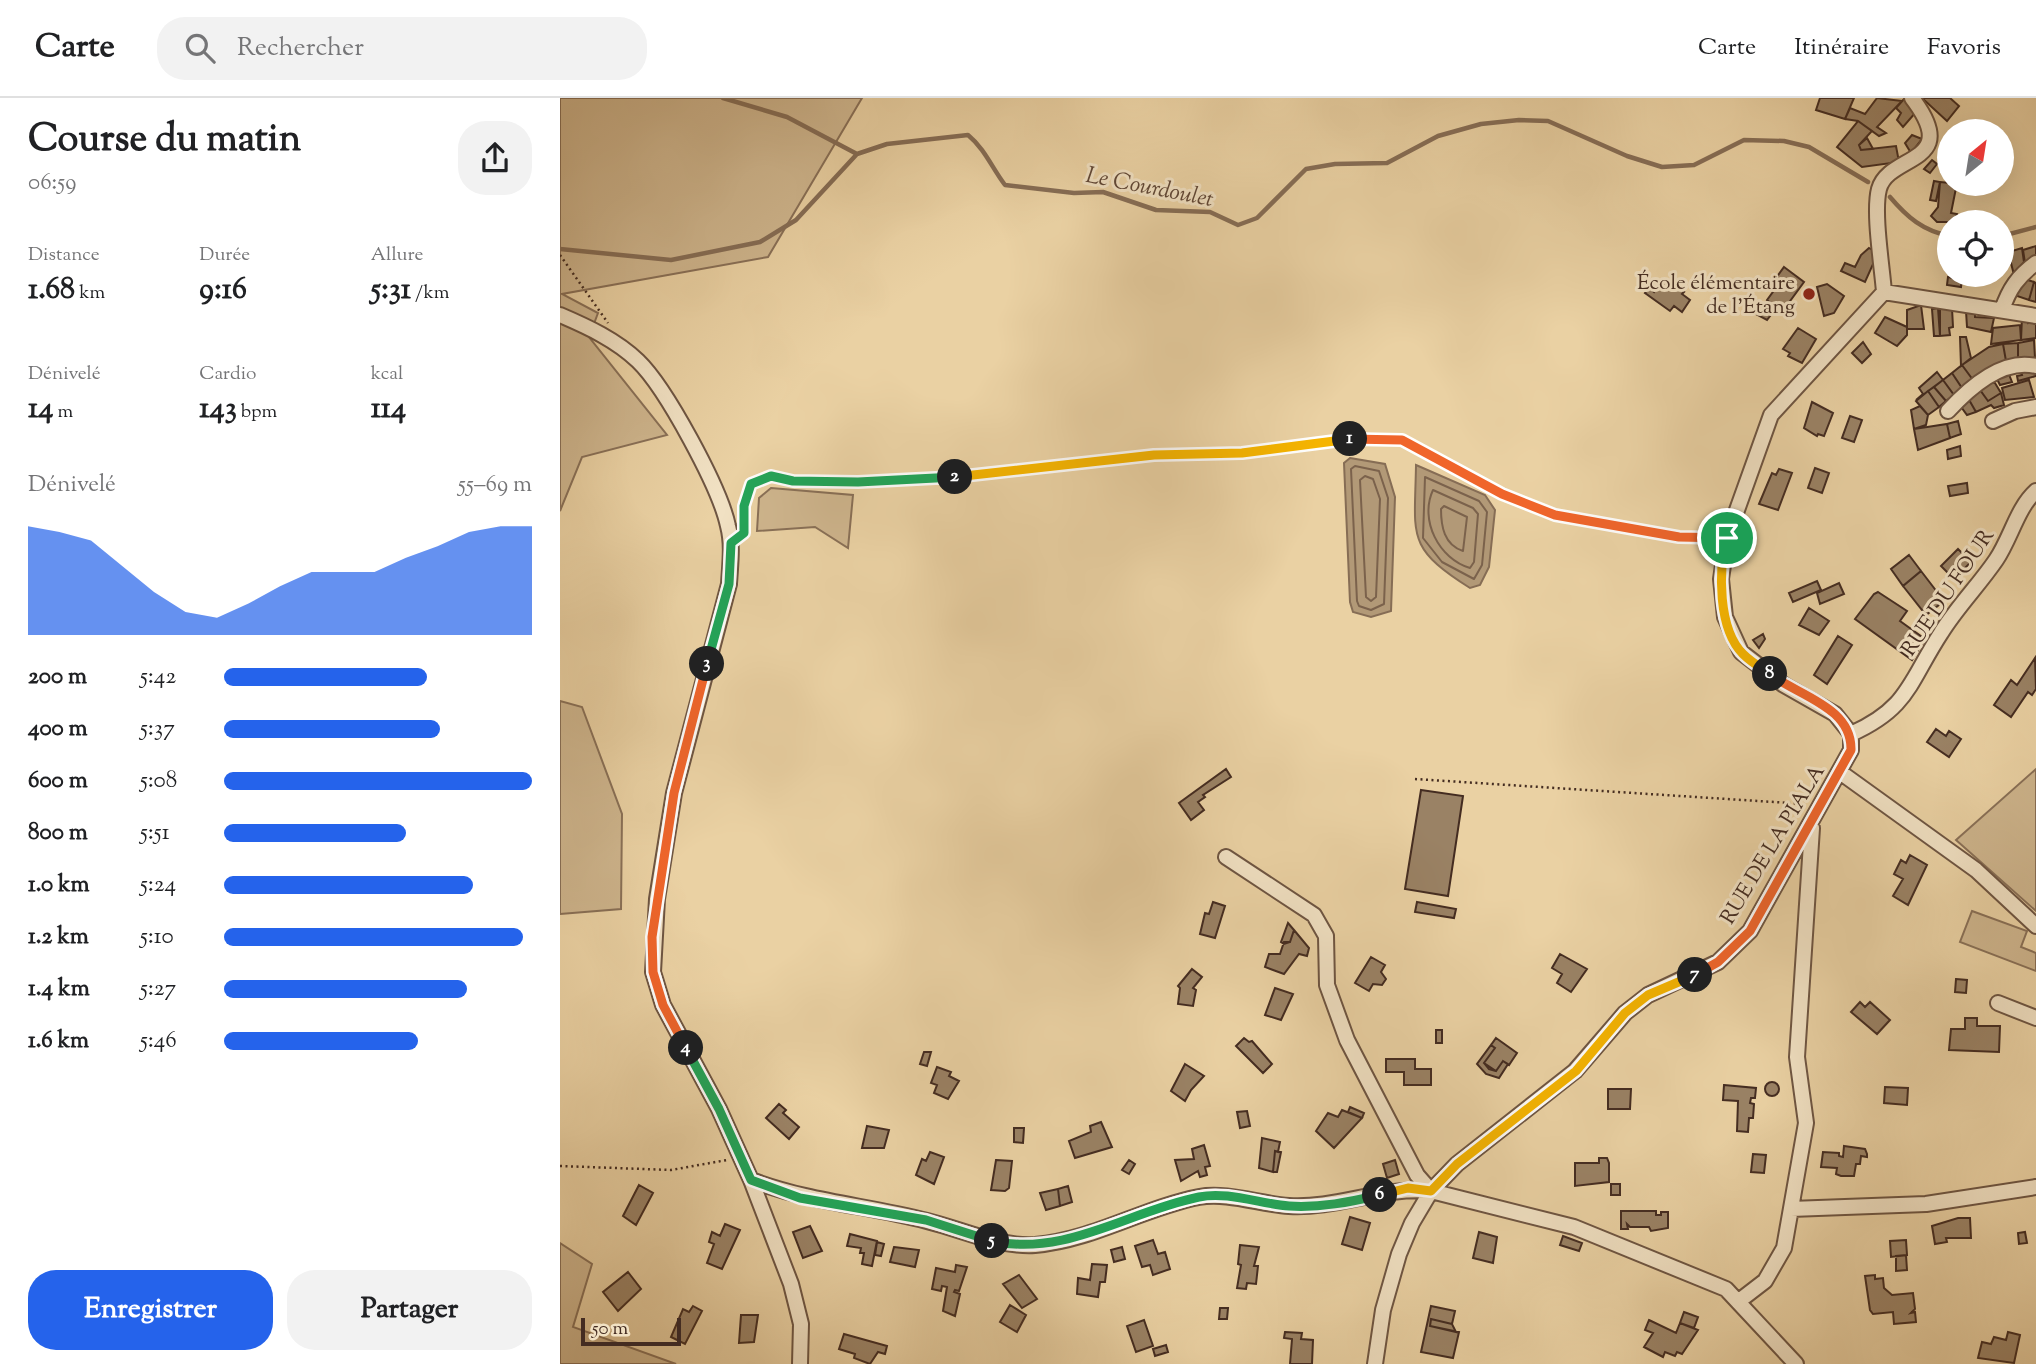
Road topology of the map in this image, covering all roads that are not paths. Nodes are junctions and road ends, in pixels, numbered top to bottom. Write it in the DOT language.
graph roads {
  1 [pos="1912,98"];
  2 [pos="2036,263"];
  3 [pos="1884,292"];
  4 [pos="2003,310"];
  5 [pos="560,315"];
  6 [pos="2036,316"];
  7 [pos="2036,366"];
  8 [pos="2036,407"];
  9 [pos="1948,411"];
  10 [pos="1993,421"];
  11 [pos="2036,491"];
  12 [pos="1851,734"];
  13 [pos="1840,772"];
  14 [pos="1812,823"];
  15 [pos="1226,857"];
  16 [pos="2036,926"];
  17 [pos="1998,1003"];
  18 [pos="2036,1018"];
  19 [pos="751,1180"];
  20 [pos="2036,1187"];
  21 [pos="1431,1191"];
  22 [pos="1791,1209"];
  23 [pos="1739,1301"];
  24 [pos="800,1364"];
  25 [pos="1375,1364"];
  26 [pos="1796,1364"];
  1 -- 3 [label="street"];
  2 -- 4 [label="street"];
  3 -- 4 [label="street"];
  3 -- 12 [label="street"];
  4 -- 6 [label="street"];
  5 -- 19 [label="street"];
  7 -- 9 [label="street"];
  8 -- 10 [label="street"];
  11 -- 12 [label="street, RUE DU FOUR"];
  12 -- 13 [label="street, RUE DE LA PIALA"];
  13 -- 14 [label="street, RUE DE LA PIALA"];
  13 -- 16 [label="street"];
  14 -- 21 [label="street, RUE DE LA PIALA"];
  14 -- 22 [label="street"];
  15 -- 21 [label="street"];
  17 -- 18 [label="street"];
  19 -- 21 [label="street"];
  19 -- 24 [label="street"];
  20 -- 22 [label="street"];
  21 -- 23 [label="street"];
  21 -- 25 [label="street, RUE DE LA PIALA"];
  22 -- 23 [label="street"];
  23 -- 26 [label="street"];
}
